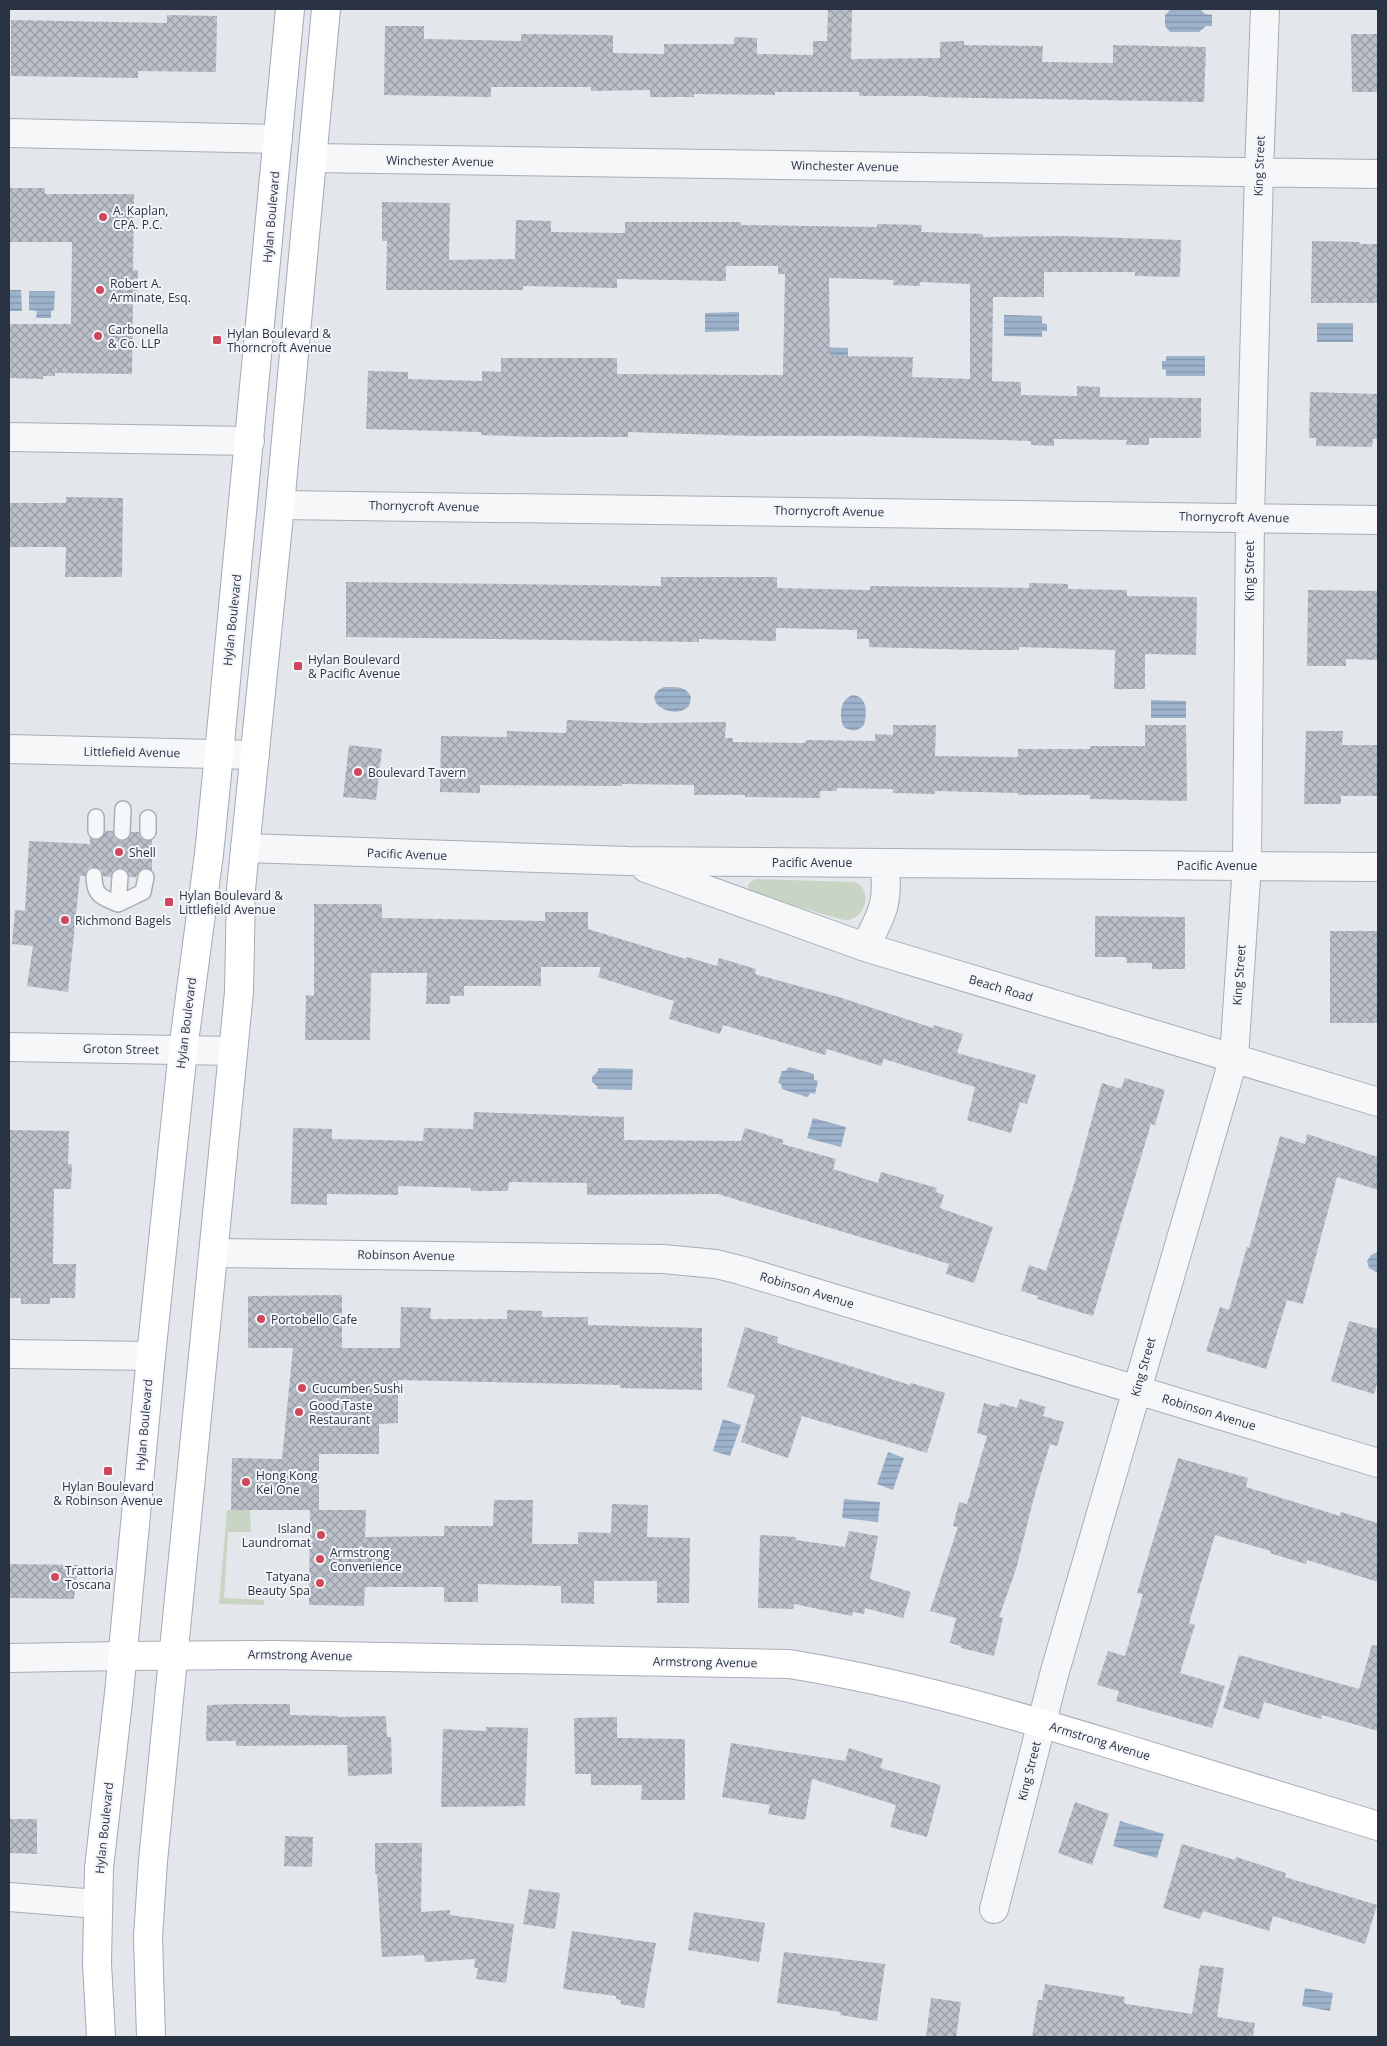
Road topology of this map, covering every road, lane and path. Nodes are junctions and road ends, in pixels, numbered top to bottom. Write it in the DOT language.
graph roads {
  1 [pos="290,9"];
  2 [pos="326,9"];
  3 [pos="1266,9"];
  4 [pos="9,134"];
  5 [pos="278,139"];
  6 [pos="312,158"];
  7 [pos="1259,172"];
  8 [pos="1378,174"];
  9 [pos="9,436"];
  10 [pos="250,440"];
  11 [pos="280,505"];
  12 [pos="1250,517"];
  13 [pos="1378,520"];
  14 [pos="9,749"];
  15 [pos="219,754"];
  16 [pos="255,755"];
  17 [pos="123,809"];
  18 [pos="122,832"];
  19 [pos="245,848"];
  20 [pos="628,861"];
  21 [pos="884,863"];
  22 [pos="1247,865"];
  23 [pos="1378,867"];
  24 [pos="94,876"];
  25 [pos="120,877"];
  26 [pos="146,877"];
  27 [pos="118,904"];
  28 [pos="865,947"];
  29 [pos="9,1047"];
  30 [pos="183,1050"];
  31 [pos="233,1051"];
  32 [pos="1234,1057"];
  33 [pos="1378,1102"];
  34 [pos="214,1253"];
  35 [pos="9,1354"];
  36 [pos="151,1356"];
  37 [pos="1137,1390"];
  38 [pos="1378,1463"];
  39 [pos="174,1654"];
  40 [pos="122,1656"];
  41 [pos="9,1658"];
  42 [pos="1041,1723"];
  43 [pos="1378,1826"];
  44 [pos="9,1897"];
  45 [pos="97,1904"];
  46 [pos="994,1909"];
  47 [pos="101,2037"];
  48 [pos="151,2037"];
  1 -- 5 [label="main road, Hylan Boulevard"];
  2 -- 6 [label="main road"];
  3 -- 7 [label="street, King Street"];
  4 -- 5 [label="street"];
  5 -- 10 [label="main road, Hylan Boulevard"];
  6 -- 7 [label="street, Winchester Avenue"];
  6 -- 11 [label="main road"];
  7 -- 8 [label="street, Winchester Avenue"];
  7 -- 12 [label="street, King Street"];
  9 -- 10 [label="street"];
  10 -- 15 [label="main road, Hylan Boulevard"];
  11 -- 12 [label="street, Thornycroft Avenue"];
  11 -- 16 [label="main road"];
  12 -- 13 [label="street, Thornycroft Avenue"];
  12 -- 22 [label="street, King Street"];
  14 -- 15 [label="street, Littlefield Avenue"];
  15 -- 16 [label="street, Littlefield Avenue"];
  15 -- 30 [label="main road, Hylan Boulevard"];
  16 -- 19 [label="main road"];
  17 -- 18 [label="lane"];
  19 -- 20 [label="street, Pacific Avenue"];
  19 -- 31 [label="main road"];
  20 -- 21 [label="street, Pacific Avenue"];
  20 -- 28 [label="street, Beach Road"];
  21 -- 22 [label="street, Pacific Avenue"];
  21 -- 28 [label="street"];
  22 -- 23 [label="street, Pacific Avenue"];
  22 -- 32 [label="street, King Street"];
  24 -- 27 [label="lane"];
  25 -- 27 [label="lane"];
  26 -- 27 [label="lane"];
  28 -- 32 [label="street, Beach Road"];
  29 -- 30 [label="street, Groton Street"];
  30 -- 31 [label="street, Groton Street"];
  30 -- 36 [label="main road, Hylan Boulevard"];
  31 -- 34 [label="main road"];
  32 -- 33 [label="street, Beach Road"];
  32 -- 37 [label="street, King Street"];
  34 -- 37 [label="street, Robinson Avenue"];
  34 -- 39 [label="main road"];
  35 -- 36 [label="street"];
  36 -- 40 [label="main road, Hylan Boulevard"];
  37 -- 38 [label="street, Robinson Avenue"];
  37 -- 42 [label="street, King Street"];
  39 -- 40 [label="main road, Armstrong Avenue"];
  39 -- 42 [label="main road, Armstrong Avenue"];
  39 -- 48 [label="main road"];
  40 -- 41 [label="street, Armstrong Avenue"];
  40 -- 45 [label="main road, Hylan Boulevard"];
  42 -- 43 [label="main road, Armstrong Avenue"];
  42 -- 46 [label="street, King Street"];
  44 -- 45 [label="street"];
  45 -- 47 [label="main road, Hylan Boulevard"];
}
